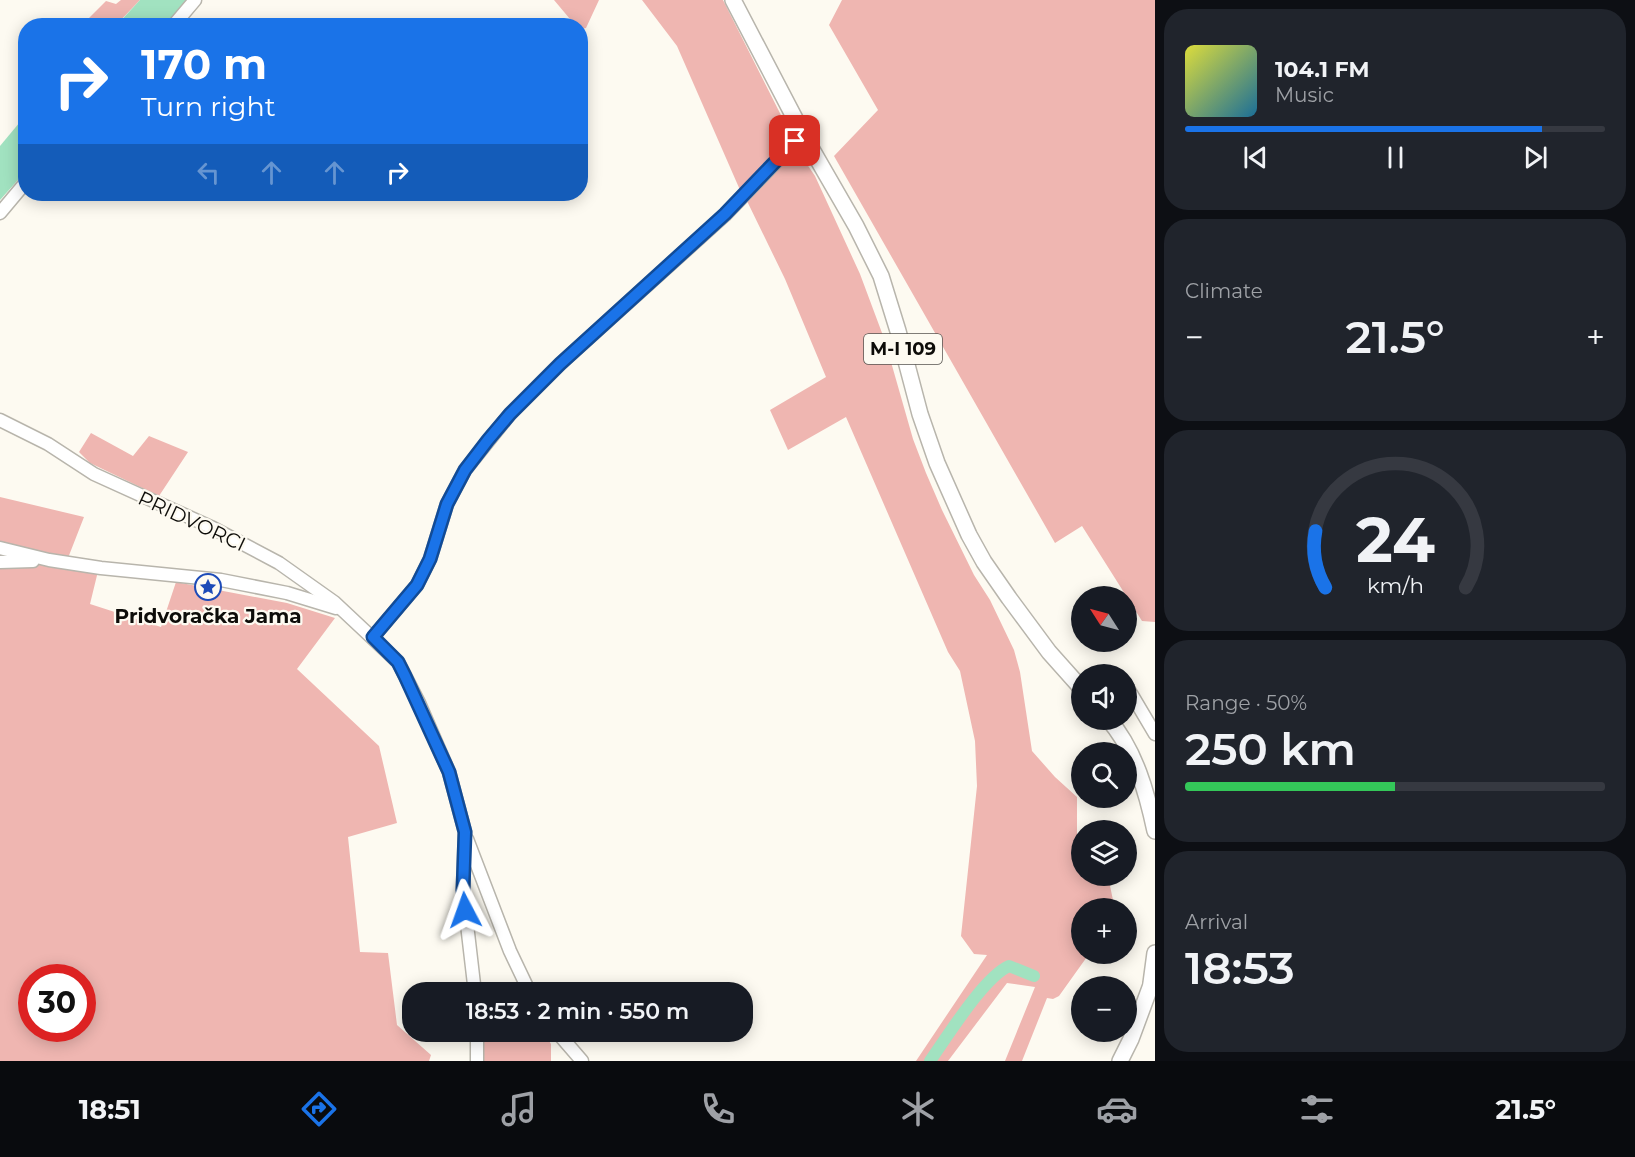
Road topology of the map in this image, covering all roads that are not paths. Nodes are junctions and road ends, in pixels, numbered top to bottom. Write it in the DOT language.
graph roads {
  1 [pos="195,0"];
  2 [pos="734,0"];
  3 [pos="180,18"];
  4 [pos="803,134"];
  5 [pos="18,192"];
  6 [pos="0,213"];
  7 [pos="0,420"];
  8 [pos="0,548"];
  9 [pos="49,560"];
  10 [pos="0,562"];
  11 [pos="343,610"];
  12 [pos="373,637"];
  13 [pos="1071,672"];
  14 [pos="1137,704"];
  15 [pos="1115,730"];
  16 [pos="1155,734"];
  17 [pos="1151,804"];
  18 [pos="1155,831"];
  19 [pos="465,832"];
  20 [pos="1155,953"];
  21 [pos="474,982"];
  22 [pos="525,982"];
  23 [pos="1152,982"];
  24 [pos="477,1042"];
  25 [pos="566,1042"];
  26 [pos="477,1061"];
  27 [pos="582,1061"];
  28 [pos="1120,1061"];
  1 -- 3 [label="street"];
  2 -- 4 [label="main road, M-I 109"];
  4 -- 12 [label="street"];
  4 -- 13 [label="main road, M-I 109"];
  5 -- 6 [label="street"];
  7 -- 11 [label="street, PRIDVORCI"];
  8 -- 9 [label="street"];
  9 -- 10 [label="street"];
  9 -- 11 [label="street"];
  11 -- 12 [label="street, PRIDVORCI"];
  12 -- 19 [label="street, PRIDVORCI"];
  14 -- 16 [label="street"];
  15 -- 17 [label="main road"];
  17 -- 18 [label="main road"];
  19 -- 21 [label="street"];
  19 -- 22 [label="street"];
  20 -- 23 [label="main road"];
  23 -- 28 [label="main road"];
  24 -- 26 [label="street"];
  25 -- 27 [label="street"];
}
